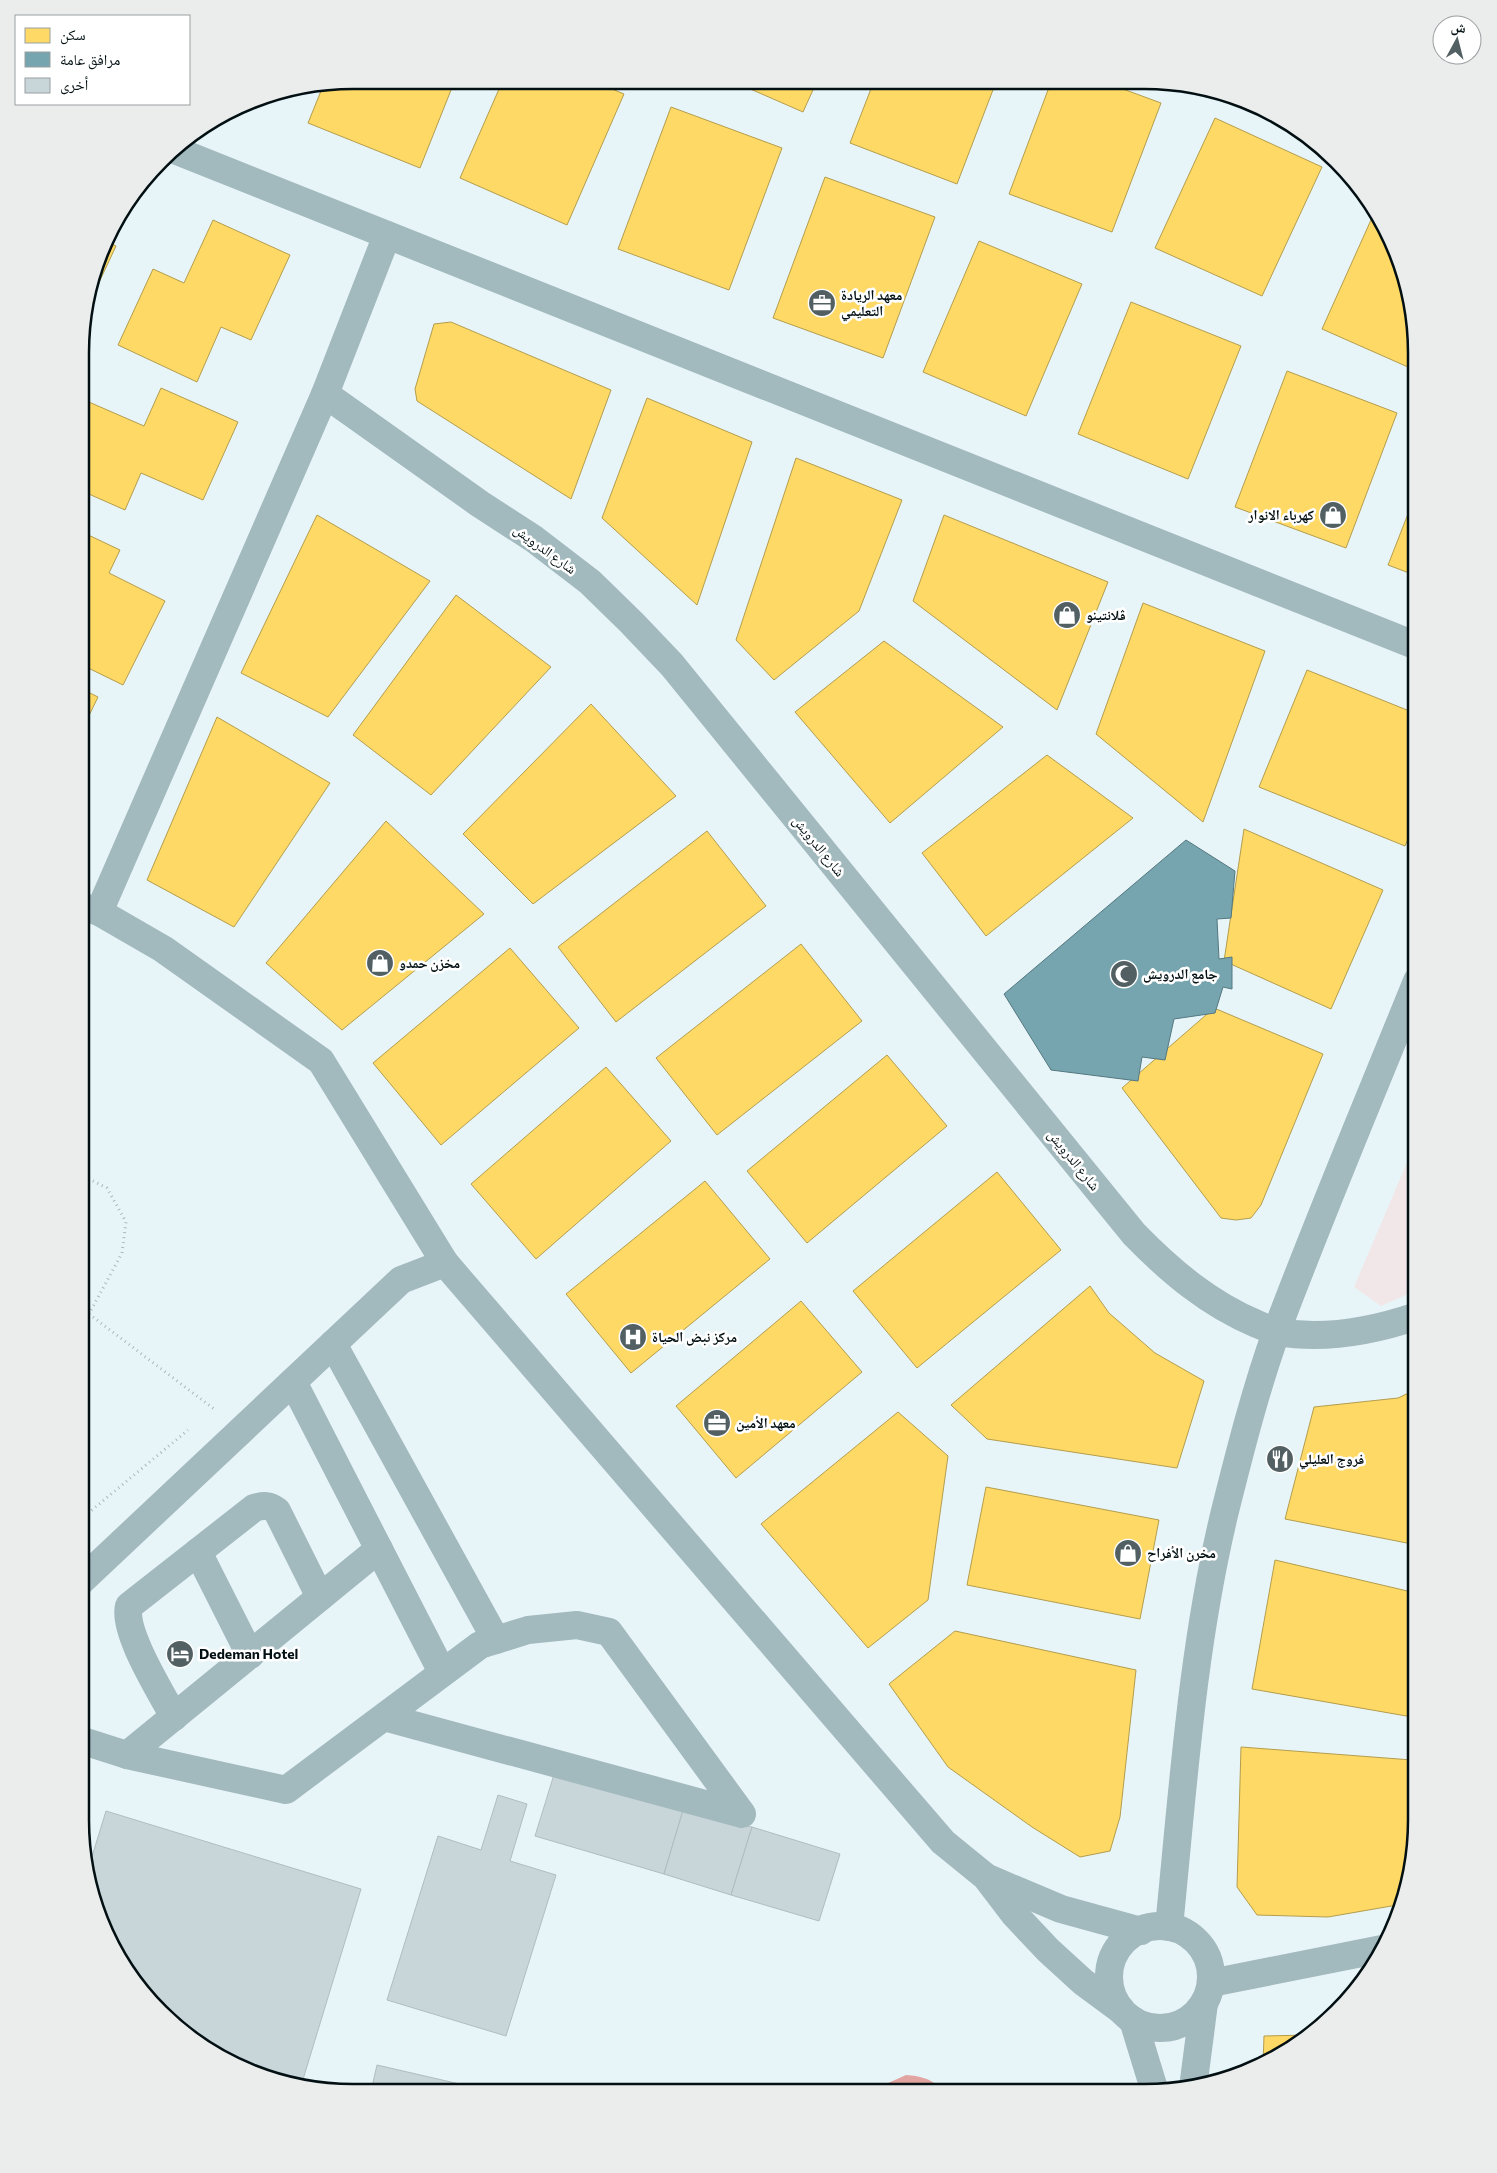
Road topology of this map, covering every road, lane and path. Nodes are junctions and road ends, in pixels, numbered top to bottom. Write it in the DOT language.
graph roads {
  1 [pos="181,153"];
  2 [pos="387,235"];
  3 [pos="325,394"];
  4 [pos="1408,642"];
  5 [pos="90,909"];
  6 [pos="1408,1003"];
  7 [pos="89,1179"];
  8 [pos="445,1263"];
  9 [pos="89,1314"];
  10 [pos="1408,1319"];
  11 [pos="1276,1332"];
  12 [pos="333,1344"];
  13 [pos="293,1382"];
  14 [pos="214,1409"];
  15 [pos="206,1416"];
  16 [pos="192,1428"];
  17 [pos="242,1430"];
  18 [pos="89,1513"];
  19 [pos="378,1549"];
  20 [pos="198,1552"];
  21 [pos="89,1574"];
  22 [pos="320,1596"];
  23 [pos="496,1640"];
  24 [pos="250,1654"];
  25 [pos="442,1672"];
  26 [pos="174,1717"];
  27 [pos="384,1717"];
  28 [pos="89,1747"];
  29 [pos="127,1755"];
  30 [pos="986,1877"];
  31 [pos="1169,1927"];
  32 [pos="1141,1930"];
  33 [pos="1373,1951"];
  34 [pos="1207,1993"];
  35 [pos="1127,2015"];
  36 [pos="1194,2079"];
  37 [pos="1152,2084"];
  1 -- 2 [label="street"];
  2 -- 3 [label="street"];
  2 -- 4 [label="street"];
  3 -- 5 [label="street"];
  3 -- 11 [label="street, شارع الدرويش"];
  5 -- 8 [label="street"];
  6 -- 11 [label="street"];
  7 -- 9 [label="path"];
  8 -- 12 [label="street"];
  8 -- 30 [label="street"];
  9 -- 14 [label="path"];
  10 -- 11 [label="street, شارع الدرويش"];
  11 -- 31 [label="street"];
  12 -- 13 [label="street"];
  12 -- 23 [label="street"];
  13 -- 17 [label="street"];
  13 -- 19 [label="street"];
  14 -- 15 [label="path"];
  14 -- 17 [label="path"];
  16 -- 18 [label="path"];
  17 -- 21 [label="street"];
  19 -- 22 [label="street"];
  19 -- 25 [label="street"];
  20 -- 22 [label="street"];
  20 -- 24 [label="street"];
  20 -- 26 [label="street"];
  22 -- 24 [label="street"];
  23 -- 25 [label="street"];
  23 -- 27 [label="street"];
  24 -- 26 [label="street"];
  25 -- 27 [label="street"];
  26 -- 29 [label="street"];
  27 -- 29 [label="street"];
  28 -- 29 [label="street"];
  30 -- 32 [label="street"];
  30 -- 35 [label="street"];
  31 -- 32 [label="street"];
  31 -- 34 [label="street"];
  32 -- 35 [label="street"];
  33 -- 34 [label="street"];
  34 -- 35 [label="street"];
  34 -- 36 [label="street"];
  35 -- 37 [label="street"];
}
